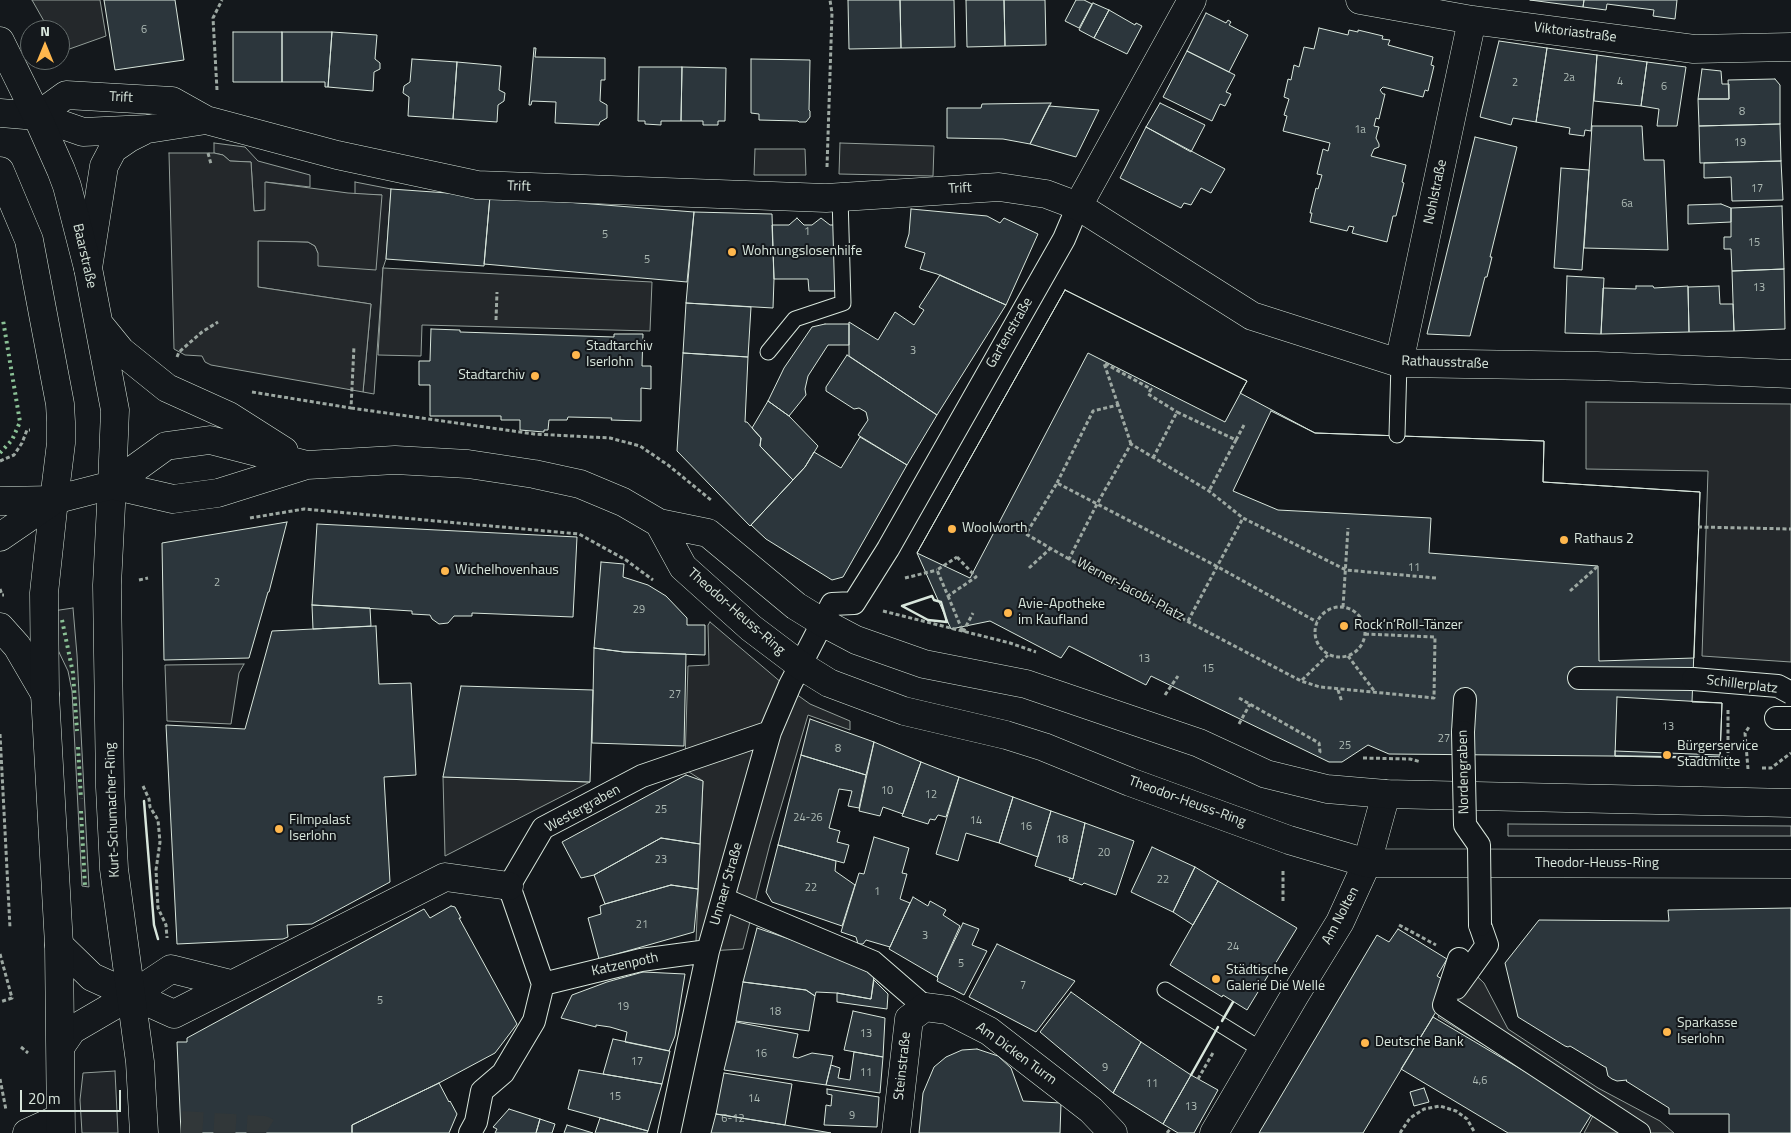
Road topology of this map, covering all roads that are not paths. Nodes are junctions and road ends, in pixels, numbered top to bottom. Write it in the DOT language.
graph roads {
  1 [pos="1192,0"];
  2 [pos="1360,0"];
  3 [pos="1472,20"];
  4 [pos="0,41"];
  5 [pos="1791,47"];
  6 [pos="0,113"];
  7 [pos="37,116"];
  8 [pos="212,122"];
  9 [pos="148,128"];
  10 [pos="0,171"];
  11 [pos="833,197"];
  12 [pos="1078,206"];
  13 [pos="88,268"];
  14 [pos="99,323"];
  15 [pos="768,352"];
  16 [pos="1399,363"];
  17 [pos="1791,374"];
  18 [pos="1397,435"];
  19 [pos="307,465"];
  20 [pos="112,485"];
  21 [pos="54,500"];
  22 [pos="0,501"];
  23 [pos="659,523"];
  24 [pos="0,537"];
  25 [pos="0,627"];
  26 [pos="811,644"];
  27 [pos="1579,678"];
  28 [pos="1791,693"];
  29 [pos="45,694"];
  30 [pos="1465,699"];
  31 [pos="770,732"];
  32 [pos="1386,794"];
  33 [pos="1791,803"];
  34 [pos="1367,863"];
  35 [pos="1791,864"];
  36 [pos="509,886"];
  37 [pos="724,899"];
  38 [pos="59,945"];
  39 [pos="708,951"];
  40 [pos="1459,959"];
  41 [pos="232,984"];
  42 [pos="543,984"];
  43 [pos="1165,990"];
  44 [pos="132,996"];
  45 [pos="925,1007"];
  46 [pos="1441,1011"];
  47 [pos="61,1046"];
  48 [pos="1262,1050"];
  49 [pos="17,1125"];
  50 [pos="61,1125"];
  51 [pos="144,1133"];
  52 [pos="470,1133"];
  53 [pos="668,1133"];
  54 [pos="896,1133"];
  55 [pos="1113,1133"];
  56 [pos="1214,1133"];
  57 [pos="1639,1133"];
  1 -- 12 [label="street, Gartenstraße"];
  2 -- 3 [label="street, Viktoriastraße"];
  3 -- 5 [label="street, Viktoriastraße"];
  3 -- 16 [label="street, Nohlstraße"];
  4 -- 7 [label="street, Baarstraße"];
  6 -- 7 [label="street, Trift"];
  7 -- 8 [label="street, Trift"];
  7 -- 9 [label="street, Trift"];
  7 -- 13 [label="street, Baarstraße"];
  8 -- 9 [label="street, Trift"];
  8 -- 11 [label="street, Trift"];
  9 -- 13 [label="street, Trift"];
  10 -- 21 [label="street"];
  11 -- 12 [label="street, Trift"];
  11 -- 15 [label="lane"];
  12 -- 16 [label="street, Rathausstraße"];
  12 -- 26 [label="street, Gartenstraße"];
  13 -- 14 [label="street, Baarstraße"];
  14 -- 19 [label="street"];
  14 -- 20 [label="street, Baarstraße"];
  16 -- 17 [label="street, Rathausstraße"];
  16 -- 18 [label="lane"];
  19 -- 20 [label="street, Theodor-Heuss-Ring"];
  19 -- 20 [label="street, Theodor-Heuss-Ring"];
  19 -- 23 [label="street, Theodor-Heuss-Ring"];
  20 -- 21 [label="street, Theodor-Heuss-Ring"];
  20 -- 44 [label="street, Kurt-Schumacher-Ring"];
  21 -- 22 [label="street"];
  21 -- 24 [label="street"];
  21 -- 29 [label="street"];
  23 -- 26 [label="street, Theodor-Heuss-Ring"];
  23 -- 26 [label="street, Theodor-Heuss-Ring"];
  25 -- 29 [label="street"];
  26 -- 31 [label="street, Unnaer Straße"];
  26 -- 32 [label="street, Theodor-Heuss-Ring"];
  26 -- 34 [label="street, Theodor-Heuss-Ring"];
  27 -- 28 [label="street, Schillerplatz, bridge"];
  29 -- 38 [label="street"];
  30 -- 46 [label="street, Nordengraben, bridge"];
  31 -- 36 [label="street, Westergraben"];
  31 -- 37 [label="street, Unnaer Straße"];
  32 -- 33 [label="street, Theodor-Heuss-Ring"];
  32 -- 34 [label="street, Am Nolten"];
  34 -- 35 [label="street, Theodor-Heuss-Ring"];
  34 -- 48 [label="street, Am Nolten"];
  36 -- 41 [label="street"];
  36 -- 42 [label="street"];
  37 -- 39 [label="street, Unnaer Straße"];
  37 -- 45 [label="street"];
  38 -- 44 [label="street"];
  38 -- 47 [label="street"];
  39 -- 42 [label="street, Katzenpoth"];
  39 -- 53 [label="street, Unnaer Straße"];
  40 -- 46 [label="street"];
  41 -- 44 [label="street"];
  41 -- 44 [label="street"];
  42 -- 52 [label="street"];
  43 -- 48 [label="lane"];
  44 -- 47 [label="street"];
  44 -- 51 [label="street, Kurt-Schumacher-Ring"];
  45 -- 54 [label="street, Steinstraße"];
  45 -- 55 [label="street, Am Dicken Turm"];
  46 -- 57 [label="street"];
  47 -- 50 [label="street"];
  48 -- 56 [label="street, Am Nolten"];
  49 -- 50 [label="street"];
}
